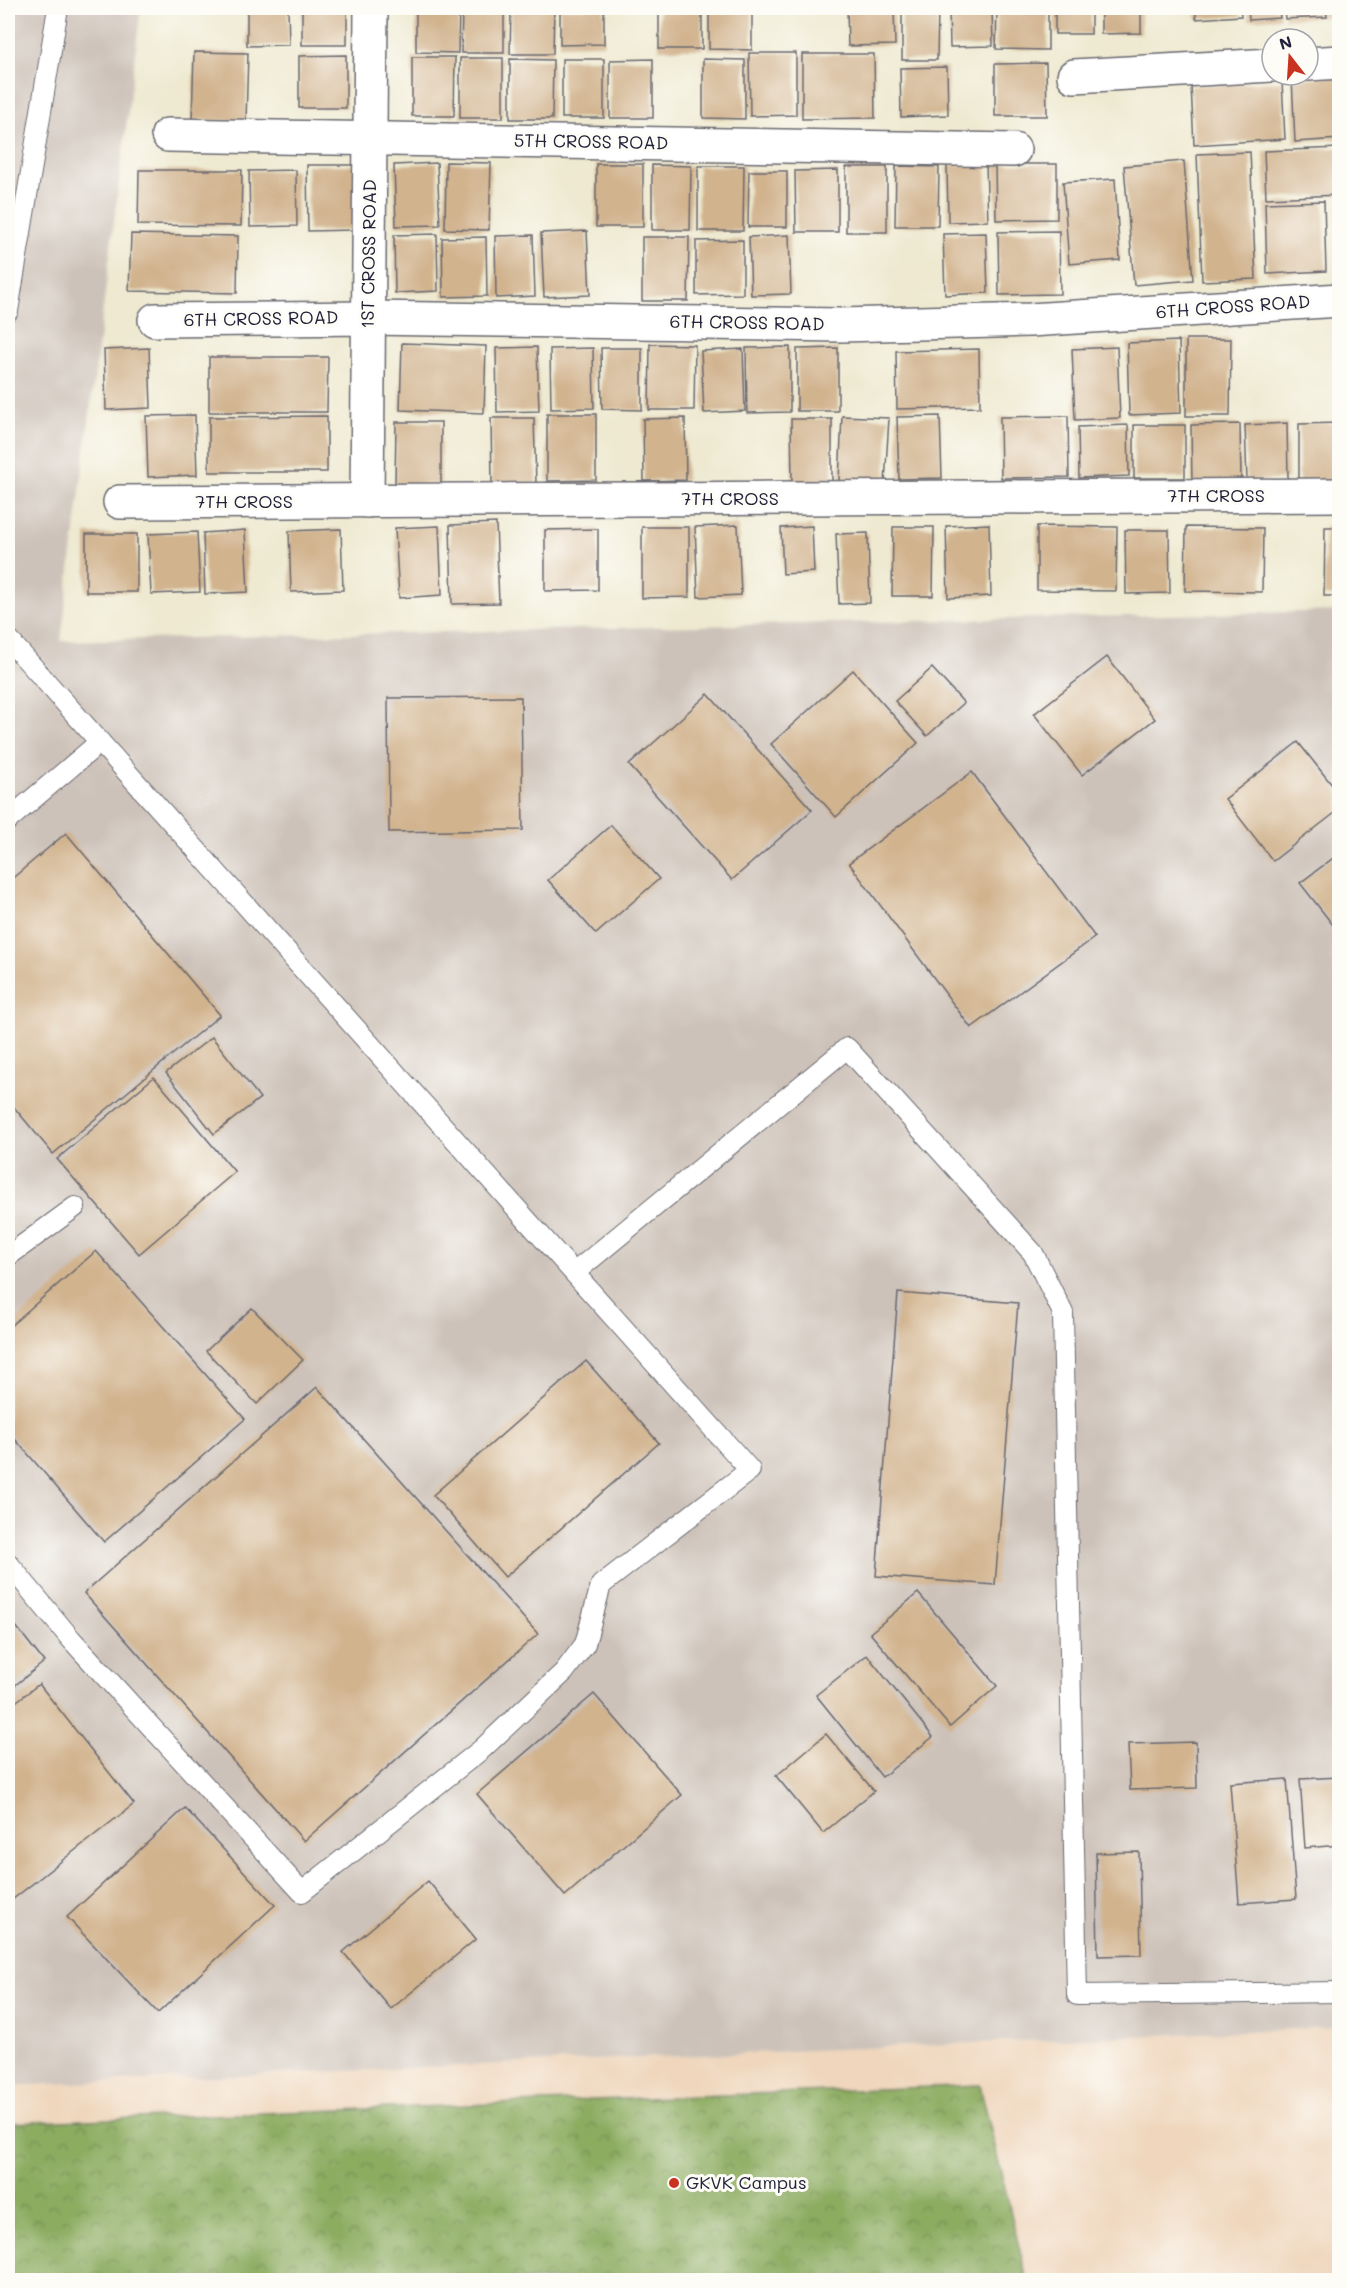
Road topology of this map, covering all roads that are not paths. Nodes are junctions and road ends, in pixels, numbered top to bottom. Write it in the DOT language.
graph roads {
  1 [pos="58,8"];
  2 [pos="371,8"];
  3 [pos="1340,62"];
  4 [pos="1320,63"];
  5 [pos="1260,66"];
  6 [pos="1074,76"];
  7 [pos="168,135"];
  8 [pos="370,139"];
  9 [pos="1014,150"];
  10 [pos="1340,300"];
  11 [pos="8,311"];
  12 [pos="369,318"];
  13 [pos="155,320"];
  14 [pos="1340,495"];
  15 [pos="367,501"];
  16 [pos="120,502"];
  17 [pos="8,639"];
  18 [pos="100,741"];
  19 [pos="8,820"];
  20 [pos="75,1207"];
  21 [pos="8,1256"];
  22 [pos="574,1273"];
  23 [pos="8,1563"];
  24 [pos="1340,1992"];
  1 -- 11 [label="lane"];
  2 -- 8 [label="street, 1ST CROSS ROAD"];
  3 -- 4 [label="street"];
  5 -- 6 [label="street"];
  7 -- 8 [label="street, 5TH CROSS ROAD"];
  8 -- 9 [label="street, 5TH CROSS ROAD"];
  8 -- 12 [label="street, 1ST CROSS ROAD"];
  10 -- 12 [label="street, 6TH CROSS ROAD"];
  12 -- 13 [label="street, 6TH CROSS ROAD"];
  12 -- 15 [label="street, 1ST CROSS ROAD"];
  14 -- 15 [label="street, 7TH CROSS"];
  15 -- 16 [label="street, 7TH CROSS"];
  17 -- 18 [label="lane"];
  18 -- 19 [label="lane"];
  18 -- 22 [label="lane"];
  20 -- 21 [label="lane"];
  22 -- 23 [label="lane"];
  22 -- 24 [label="lane"];
}
